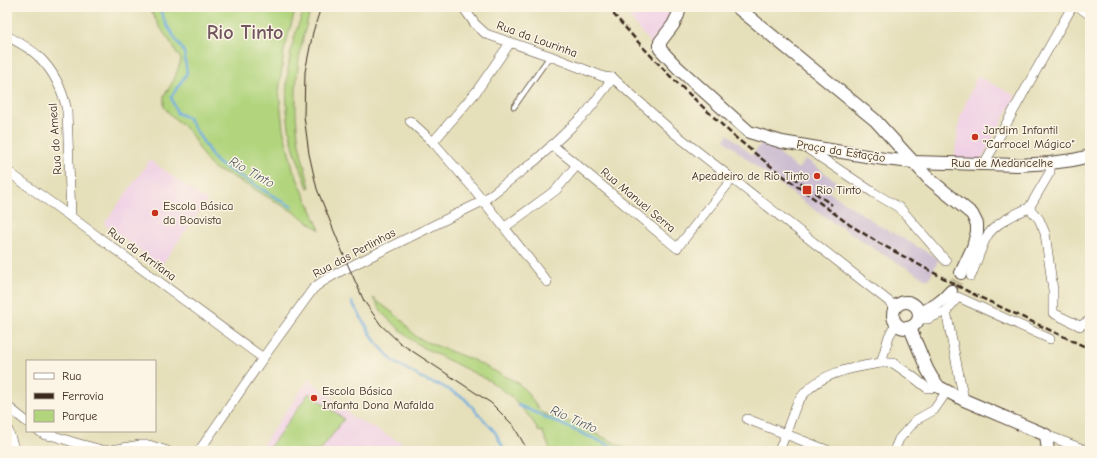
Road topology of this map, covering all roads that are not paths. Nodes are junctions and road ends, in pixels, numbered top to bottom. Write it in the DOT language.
graph roads {
  1 [pos="463,7"];
  2 [pos="680,7"];
  3 [pos="737,7"];
  4 [pos="1072,7"];
  5 [pos="1079,7"];
  6 [pos="1090,15"];
  7 [pos="7,36"];
  8 [pos="510,42"];
  9 [pos="550,56"];
  10 [pos="613,78"];
  11 [pos="514,107"];
  12 [pos="410,121"];
  13 [pos="433,142"];
  14 [pos="552,145"];
  15 [pos="802,145"];
  16 [pos="1090,156"];
  17 [pos="913,162"];
  18 [pos="984,164"];
  19 [pos="1050,164"];
  20 [pos="578,165"];
  21 [pos="7,172"];
  22 [pos="732,179"];
  23 [pos="483,201"];
  24 [pos="1029,208"];
  25 [pos="71,217"];
  26 [pos="505,227"];
  27 [pos="946,261"];
  28 [pos="966,275"];
  29 [pos="547,282"];
  30 [pos="951,291"];
  31 [pos="896,307"];
  32 [pos="946,311"];
  33 [pos="916,320"];
  34 [pos="1090,320"];
  35 [pos="896,324"];
  36 [pos="1050,339"];
  37 [pos="263,358"];
  38 [pos="882,363"];
  39 [pos="943,389"];
  40 [pos="964,400"];
  41 [pos="7,406"];
  42 [pos="747,419"];
  43 [pos="26,421"];
  44 [pos="7,427"];
  45 [pos="40,432"];
  46 [pos="785,434"];
  47 [pos="1046,434"];
  48 [pos="15,451"];
  49 [pos="106,451"];
  50 [pos="167,451"];
  51 [pos="199,451"];
  52 [pos="779,451"];
  53 [pos="830,451"];
  54 [pos="894,451"];
  55 [pos="1048,451"];
  56 [pos="1088,451"];
  1 -- 8 [label="street, Rua da Lourinha"];
  2 -- 15 [label="street, Praça da Estação"];
  3 -- 17 [label="street"];
  4 -- 18 [label="street"];
  5 -- 6 [label="street"];
  7 -- 25 [label="street, Rua do Ameal"];
  8 -- 9 [label="street, Rua da Lourinha"];
  8 -- 13 [label="street"];
  9 -- 10 [label="street, Rua da Lourinha"];
  9 -- 11 [label="lane"];
  10 -- 14 [label="street, Rua das Perlinhas"];
  10 -- 22 [label="street"];
  12 -- 13 [label="street"];
  13 -- 23 [label="street"];
  14 -- 20 [label="street, Rua Manuel Serra"];
  14 -- 23 [label="street, Rua das Perlinhas"];
  15 -- 17 [label="street, Praça da Estação"];
  15 -- 27 [label="street"];
  16 -- 19 [label="street, Rua de Medancelhe"];
  17 -- 18 [label="street, Rua de Medancelhe"];
  17 -- 28 [label="street"];
  18 -- 19 [label="street, Rua de Medancelhe"];
  19 -- 24 [label="street"];
  20 -- 22 [label="street, Rua Manuel Serra"];
  20 -- 26 [label="street"];
  21 -- 25 [label="street, Rua da Arrifana"];
  22 -- 31 [label="street"];
  23 -- 26 [label="street"];
  23 -- 37 [label="street, Rua das Perlinhas"];
  24 -- 28 [label="street"];
  24 -- 34 [label="street"];
  25 -- 37 [label="street, Rua da Arrifana"];
  26 -- 29 [label="street"];
  30 -- 33 [label="street"];
  31 -- 33 [label="street"];
  31 -- 35 [label="street"];
  32 -- 33 [label="street"];
  32 -- 36 [label="street"];
  32 -- 40 [label="street"];
  33 -- 35 [label="street"];
  33 -- 39 [label="street"];
  35 -- 38 [label="street"];
  37 -- 51 [label="street, Rua das Perlinhas"];
  38 -- 39 [label="street"];
  38 -- 46 [label="street"];
  39 -- 40 [label="street"];
  39 -- 54 [label="street"];
  40 -- 47 [label="street"];
  41 -- 43 [label="street"];
  42 -- 46 [label="street"];
  44 -- 48 [label="street"];
  45 -- 49 [label="street"];
  46 -- 52 [label="street"];
  46 -- 53 [label="street"];
  47 -- 55 [label="street"];
  47 -- 56 [label="street"];
  49 -- 50 [label="street"];
}
